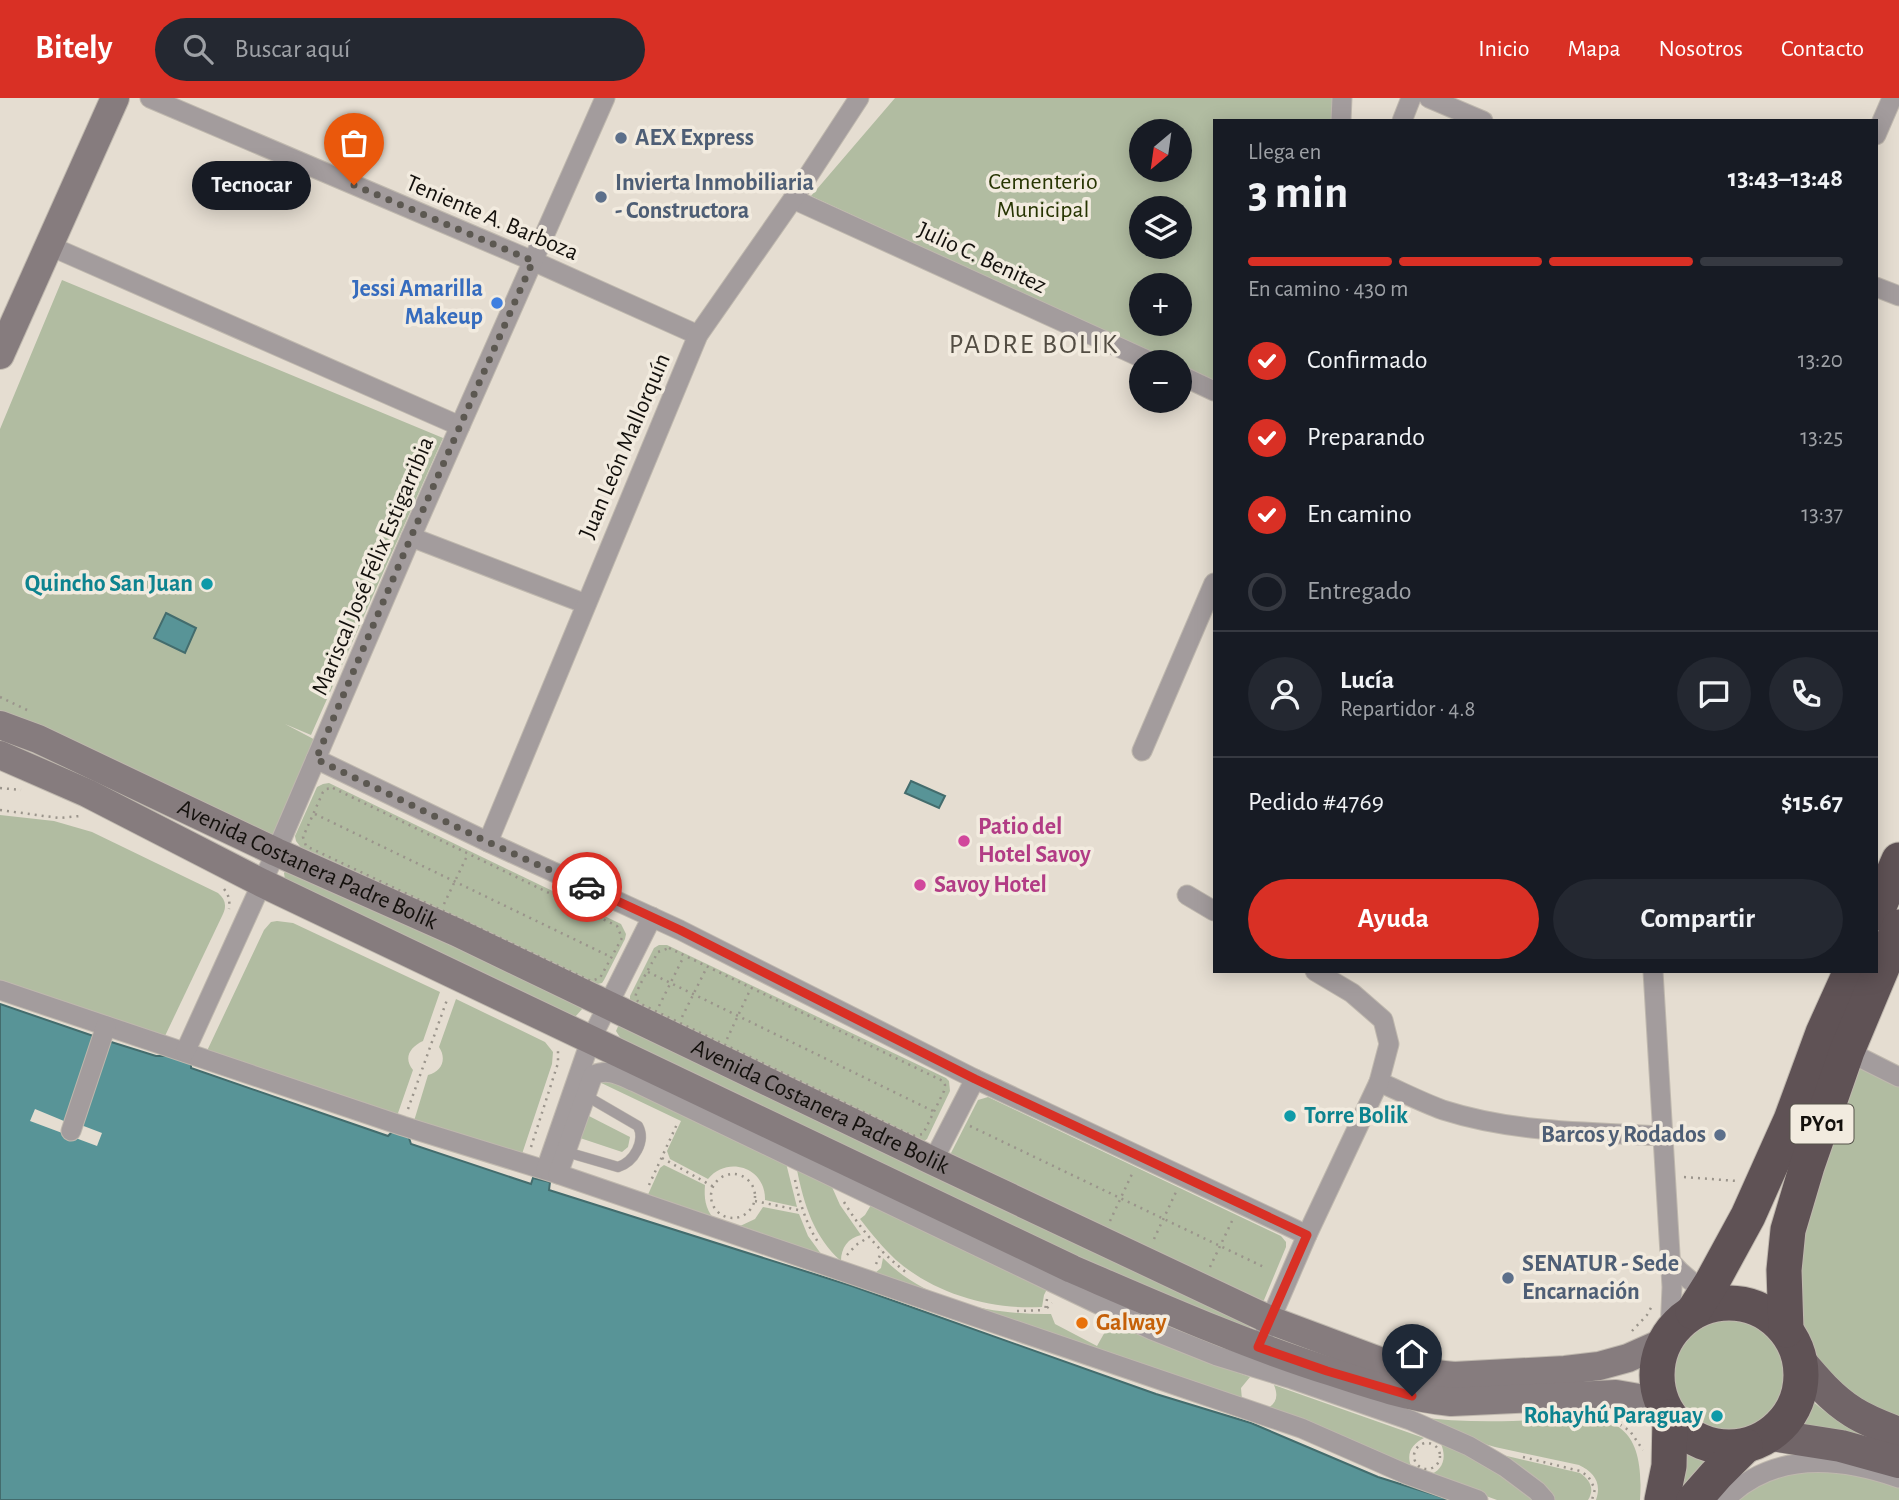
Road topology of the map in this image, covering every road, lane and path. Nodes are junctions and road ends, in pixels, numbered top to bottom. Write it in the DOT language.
graph roads {
  1 [pos="115,98"];
  2 [pos="150,98"];
  3 [pos="605,98"];
  4 [pos="859,98"];
  5 [pos="1342,98"];
  6 [pos="1411,98"];
  7 [pos="1429,98"];
  8 [pos="1892,98"];
  9 [pos="1341,119"];
  10 [pos="1403,119"];
  11 [pos="1478,119"];
  12 [pos="1878,130"];
  13 [pos="793,199"];
  14 [pos="50,246"];
  15 [pos="533,261"];
  16 [pos="1878,288"];
  17 [pos="1899,296"];
  18 [pos="698,335"];
  19 [pos="1129,352"];
  20 [pos="0,354"];
  21 [pos="1192,381"];
  22 [pos="1213,391"];
  23 [pos="460,426"];
  24 [pos="411,537"];
  25 [pos="1213,589"];
  26 [pos="586,604"];
  27 [pos="1210,608"];
  28 [pos="0,697"];
  29 [pos="11,721"];
  30 [pos="1142,751"];
  31 [pos="0,755"];
  32 [pos="316,759"];
  33 [pos="0,779"];
  34 [pos="83,805"];
  35 [pos="0,810"];
  36 [pos="313,814"];
  37 [pos="488,842"];
  38 [pos="276,852"];
  39 [pos="468,854"];
  40 [pos="1899,860"];
  41 [pos="454,882"];
  42 [pos="262,883"];
  43 [pos="221,886"];
  44 [pos="1187,895"];
  45 [pos="1878,908"];
  46 [pos="441,910"];
  47 [pos="1213,910"];
  48 [pos="229,911"];
  49 [pos="652,917"];
  50 [pos="1899,927"];
  51 [pos="684,956"];
  52 [pos="611,957"];
  53 [pos="707,967"];
  54 [pos="647,972"];
  55 [pos="1318,973"];
  56 [pos="1653,973"];
  57 [pos="1850,973"];
  58 [pos="670,983"];
  59 [pos="751,988"];
  60 [pos="0,990"];
  61 [pos="450,990"];
  62 [pos="608,1005"];
  63 [pos="656,1012"];
  64 [pos="738,1016"];
  65 [pos="679,1023"];
  66 [pos="106,1026"];
  67 [pos="591,1039"];
  68 [pos="556,1045"];
  69 [pos="724,1045"];
  70 [pos="1847,1051"];
  71 [pos="183,1055"];
  72 [pos="1899,1077"];
  73 [pos="975,1079"];
  74 [pos="1379,1082"];
  75 [pos="580,1092"];
  76 [pos="935,1112"];
  77 [pos="678,1122"];
  78 [pos="402,1126"];
  79 [pos="71,1131"];
  80 [pos="965,1135"];
  81 [pos="1663,1136"];
  82 [pos="559,1150"];
  83 [pos="790,1156"];
  84 [pos="662,1158"];
  85 [pos="933,1161"];
  86 [pos="526,1163"];
  87 [pos="1134,1171"];
  88 [pos="548,1174"];
  89 [pos="829,1175"];
  90 [pos="1665,1175"];
  91 [pos="713,1186"];
  92 [pos="1760,1189"];
  93 [pos="1185,1195"];
  94 [pos="642,1201"];
  95 [pos="755,1201"];
  96 [pos="803,1211"];
  97 [pos="1233,1218"];
  98 [pos="1163,1219"];
  99 [pos="1106,1229"];
  100 [pos="1307,1235"];
  101 [pos="869,1237"];
  102 [pos="1154,1239"];
  103 [pos="1220,1246"];
  104 [pos="1671,1262"];
  105 [pos="1266,1268"];
  106 [pos="842,1269"];
  107 [pos="908,1274"];
  108 [pos="1206,1276"];
  109 [pos="1654,1303"];
  110 [pos="1008,1310"];
  111 [pos="1045,1310"];
  112 [pos="1692,1316"];
  113 [pos="1270,1320"];
  114 [pos="1626,1336"];
  115 [pos="1793,1345"];
  116 [pos="1258,1347"];
  117 [pos="1666,1409"];
  118 [pos="1602,1415"];
  119 [pos="1899,1433"];
  120 [pos="1758,1441"];
  121 [pos="1644,1455"];
  122 [pos="1520,1457"];
  123 [pos="1899,1462"];
  124 [pos="1419,1466"];
  125 [pos="1899,1478"];
  126 [pos="1478,1500"];
  127 [pos="1545,1500"];
  128 [pos="1592,1500"];
  129 [pos="1662,1500"];
  130 [pos="1694,1500"];
  131 [pos="1725,1500"];
  1 -- 14 [label="main road"];
  2 -- 15 [label="street, Teniente A. Barboza"];
  3 -- 15 [label="street, Mariscal José Félix Estigarribia"];
  4 -- 13 [label="street, Juan León Mallorquín"];
  5 -- 9 [label="street"];
  6 -- 10 [label="street"];
  7 -- 11 [label="street"];
  8 -- 12 [label="street"];
  13 -- 18 [label="street, Juan León Mallorquín"];
  13 -- 19 [label="street, Julio C. Benitez"];
  14 -- 20 [label="main road"];
  14 -- 23 [label="street"];
  15 -- 18 [label="street, Teniente A. Barboza"];
  15 -- 23 [label="street, Mariscal José Félix Estigarribia"];
  16 -- 17 [label="street"];
  18 -- 26 [label="street, Juan León Mallorquín"];
  21 -- 22 [label="street"];
  23 -- 24 [label="street, Mariscal José Félix Estigarribia"];
  24 -- 26 [label="street"];
  24 -- 32 [label="street, Mariscal José Félix Estigarribia"];
  25 -- 27 [label="street"];
  26 -- 37 [label="street, Juan León Mallorquín"];
  27 -- 30 [label="street"];
  28 -- 29 [label="path"];
  29 -- 38 [label="main road, Avenida Costanera Padre Bolik"];
  31 -- 34 [label="main road, Avenida Costanera Padre Bolik"];
  32 -- 37 [label="street"];
  32 -- 38 [label="street, Mariscal José Félix Estigarribia"];
  33 -- 34 [label="main road"];
  34 -- 35 [label="path"];
  34 -- 42 [label="main road, Avenida Costanera Padre Bolik"];
  36 -- 39 [label="path"];
  36 -- 41 [label="path"];
  36 -- 46 [label="path"];
  37 -- 49 [label="street"];
  38 -- 42 [label="street, Mariscal José Félix Estigarribia"];
  38 -- 62 [label="main road, Avenida Costanera Padre Bolik"];
  39 -- 41 [label="path"];
  39 -- 52 [label="path"];
  40 -- 45 [label="highway"];
  41 -- 46 [label="path"];
  41 -- 52 [label="path"];
  42 -- 67 [label="main road, Avenida Costanera Padre Bolik"];
  42 -- 71 [label="street, Mariscal José Félix Estigarribia"];
  43 -- 48 [label="path"];
  44 -- 47 [label="street"];
  46 -- 52 [label="path"];
  49 -- 62 [label="street"];
  49 -- 73 [label="street"];
  50 -- 70 [label="highway, PY01"];
  51 -- 53 [label="path"];
  51 -- 54 [label="path"];
  51 -- 58 [label="path"];
  53 -- 59 [label="path"];
  53 -- 65 [label="path"];
  54 -- 58 [label="path"];
  54 -- 63 [label="path"];
  55 -- 74 [label="street"];
  56 -- 81 [label="street"];
  57 -- 92 [label="highway, PY01"];
  58 -- 63 [label="path"];
  58 -- 64 [label="path"];
  59 -- 64 [label="path"];
  59 -- 76 [label="path"];
  60 -- 66 [label="street"];
  61 -- 78 [label="path"];
  62 -- 67 [label="street"];
  62 -- 85 [label="main road, Avenida Costanera Padre Bolik"];
  63 -- 65 [label="path"];
  64 -- 69 [label="path"];
  64 -- 76 [label="path"];
  65 -- 69 [label="path"];
  66 -- 71 [label="street"];
  66 -- 79 [label="street"];
  67 -- 75 [label="street"];
  67 -- 116 [label="main road, Avenida Costanera Padre Bolik"];
  68 -- 86 [label="path"];
  69 -- 76 [label="path"];
  70 -- 72 [label="street"];
  70 -- 115 [label="highway, PY01"];
  71 -- 78 [label="street"];
  73 -- 85 [label="street"];
  73 -- 100 [label="street"];
  74 -- 81 [label="street"];
  74 -- 100 [label="street"];
  75 -- 82 [label="street"];
  75 -- 82 [label="lane"];
  75 -- 83 [label="street"];
  77 -- 84 [label="path"];
  78 -- 86 [label="street"];
  80 -- 98 [label="path"];
  81 -- 90 [label="street"];
  82 -- 88 [label="street"];
  83 -- 89 [label="street"];
  83 -- 96 [label="path"];
  84 -- 91 [label="path"];
  84 -- 94 [label="path"];
  85 -- 113 [label="main road, Avenida Costanera Padre Bolik"];
  86 -- 88 [label="street"];
  87 -- 99 [label="path"];
  88 -- 94 [label="street"];
  89 -- 101 [label="path"];
  89 -- 127 [label="street"];
  90 -- 92 [label="path"];
  90 -- 104 [label="street"];
  91 -- 95 [label="path"];
  91 -- 95 [label="path"];
  92 -- 112 [label="highway, PY01"];
  93 -- 98 [label="path"];
  94 -- 106 [label="street"];
  95 -- 96 [label="path"];
  96 -- 106 [label="path"];
  97 -- 103 [label="path"];
  98 -- 102 [label="path"];
  98 -- 103 [label="path"];
  100 -- 113 [label="street"];
  101 -- 106 [label="path"];
  101 -- 107 [label="path"];
  103 -- 105 [label="path"];
  103 -- 108 [label="path"];
  104 -- 112 [label="street"];
  104 -- 112 [label="street"];
  106 -- 126 [label="street"];
  109 -- 114 [label="path"];
  110 -- 111 [label="path"];
  112 -- 113 [label="main road, Avenida Costanera Padre Bolik"];
  112 -- 115 [label="highway"];
  112 -- 117 [label="highway, PY01"];
  113 -- 116 [label="street"];
  115 -- 119 [label="main road"];
  115 -- 120 [label="highway, PY01"];
  116 -- 117 [label="main road, Avenida Costanera Padre Bolik"];
  117 -- 120 [label="highway"];
  117 -- 129 [label="highway, PY01"];
  118 -- 121 [label="path"];
  120 -- 123 [label="main road"];
  120 -- 130 [label="highway, PY01"];
  122 -- 128 [label="path"];
  124 -- 124 [label="path"];
  125 -- 131 [label="street"];
}
